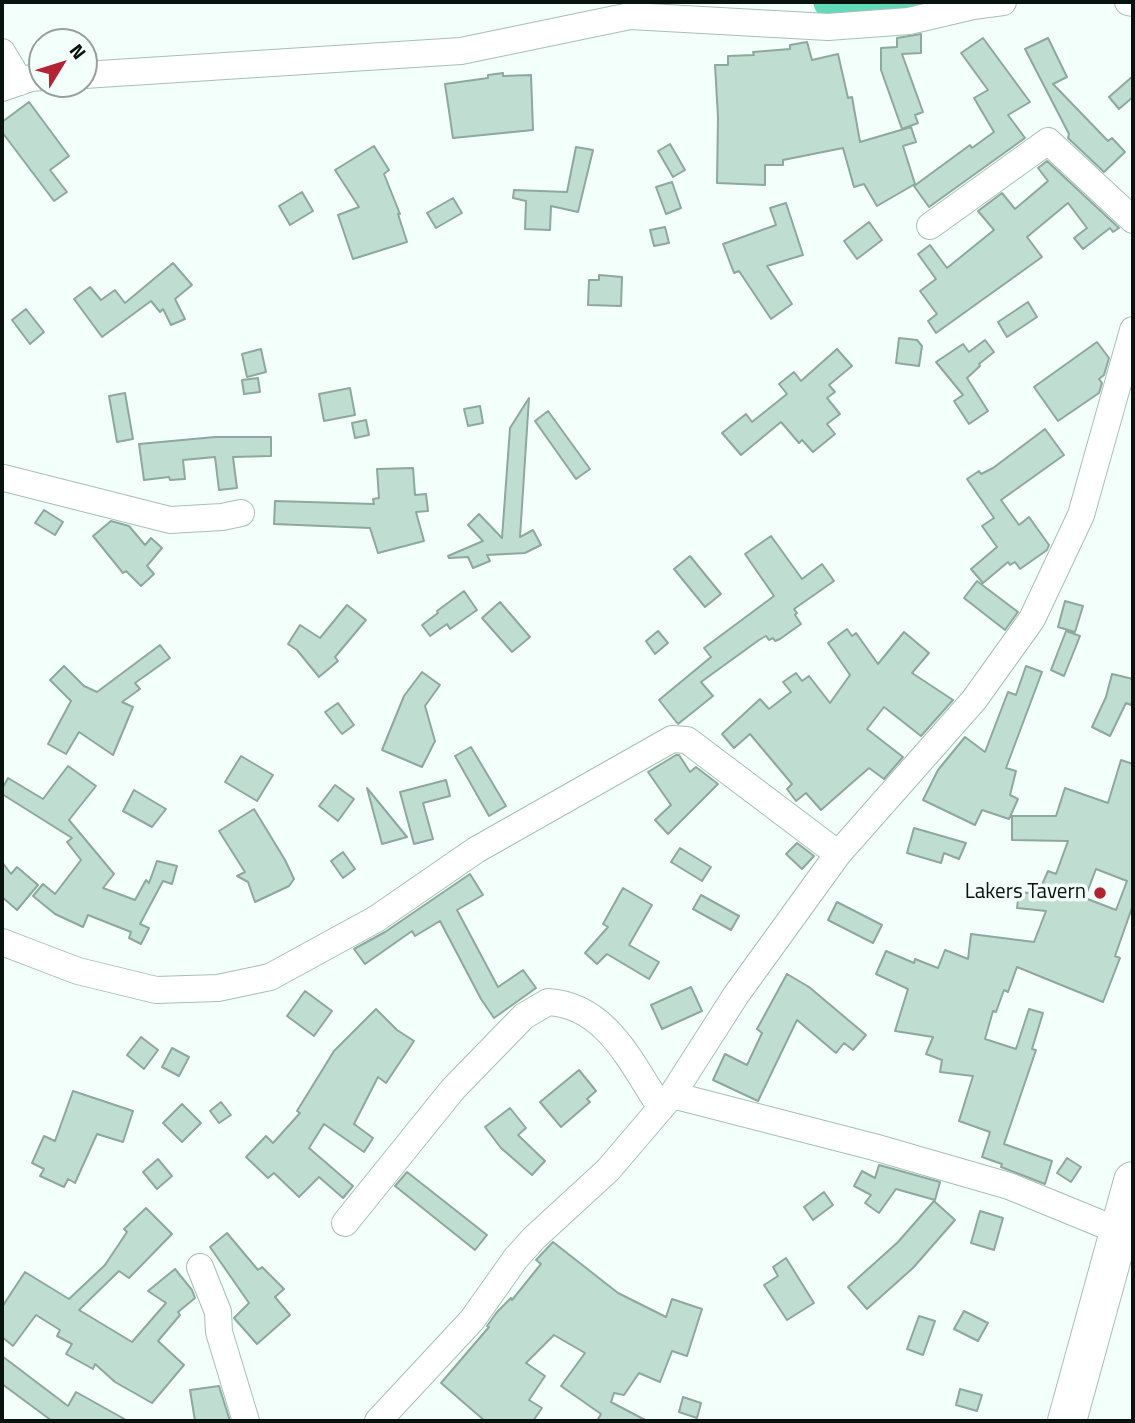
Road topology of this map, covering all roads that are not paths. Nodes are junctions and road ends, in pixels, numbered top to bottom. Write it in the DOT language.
graph roads {
  1 [pos="1003,2"];
  2 [pos="1128,2"];
  3 [pos="1133,3"];
  4 [pos="621,9"];
  5 [pos="2,52"];
  6 [pos="98,74"];
  7 [pos="21,83"];
  8 [pos="1133,220"];
  9 [pos="930,226"];
  10 [pos="1133,330"];
  11 [pos="3,484"];
  12 [pos="241,513"];
  13 [pos="838,854"];
  14 [pos="2,942"];
  15 [pos="666,1102"];
  16 [pos="1133,1181"];
  17 [pos="345,1223"];
  18 [pos="1119,1231"];
  19 [pos="200,1267"];
  20 [pos="1071,1420"];
  21 [pos="246,1421"];
  22 [pos="378,1421"];
  1 -- 4 [label="street"];
  2 -- 3 [label="street"];
  4 -- 6 [label="street"];
  5 -- 7 [label="street"];
  8 -- 9 [label="street"];
  10 -- 13 [label="street"];
  11 -- 12 [label="street"];
  13 -- 14 [label="street"];
  13 -- 15 [label="street"];
  15 -- 17 [label="street"];
  15 -- 18 [label="street"];
  15 -- 22 [label="street"];
  16 -- 18 [label="highway"];
  18 -- 20 [label="highway"];
  19 -- 21 [label="street"];
}
